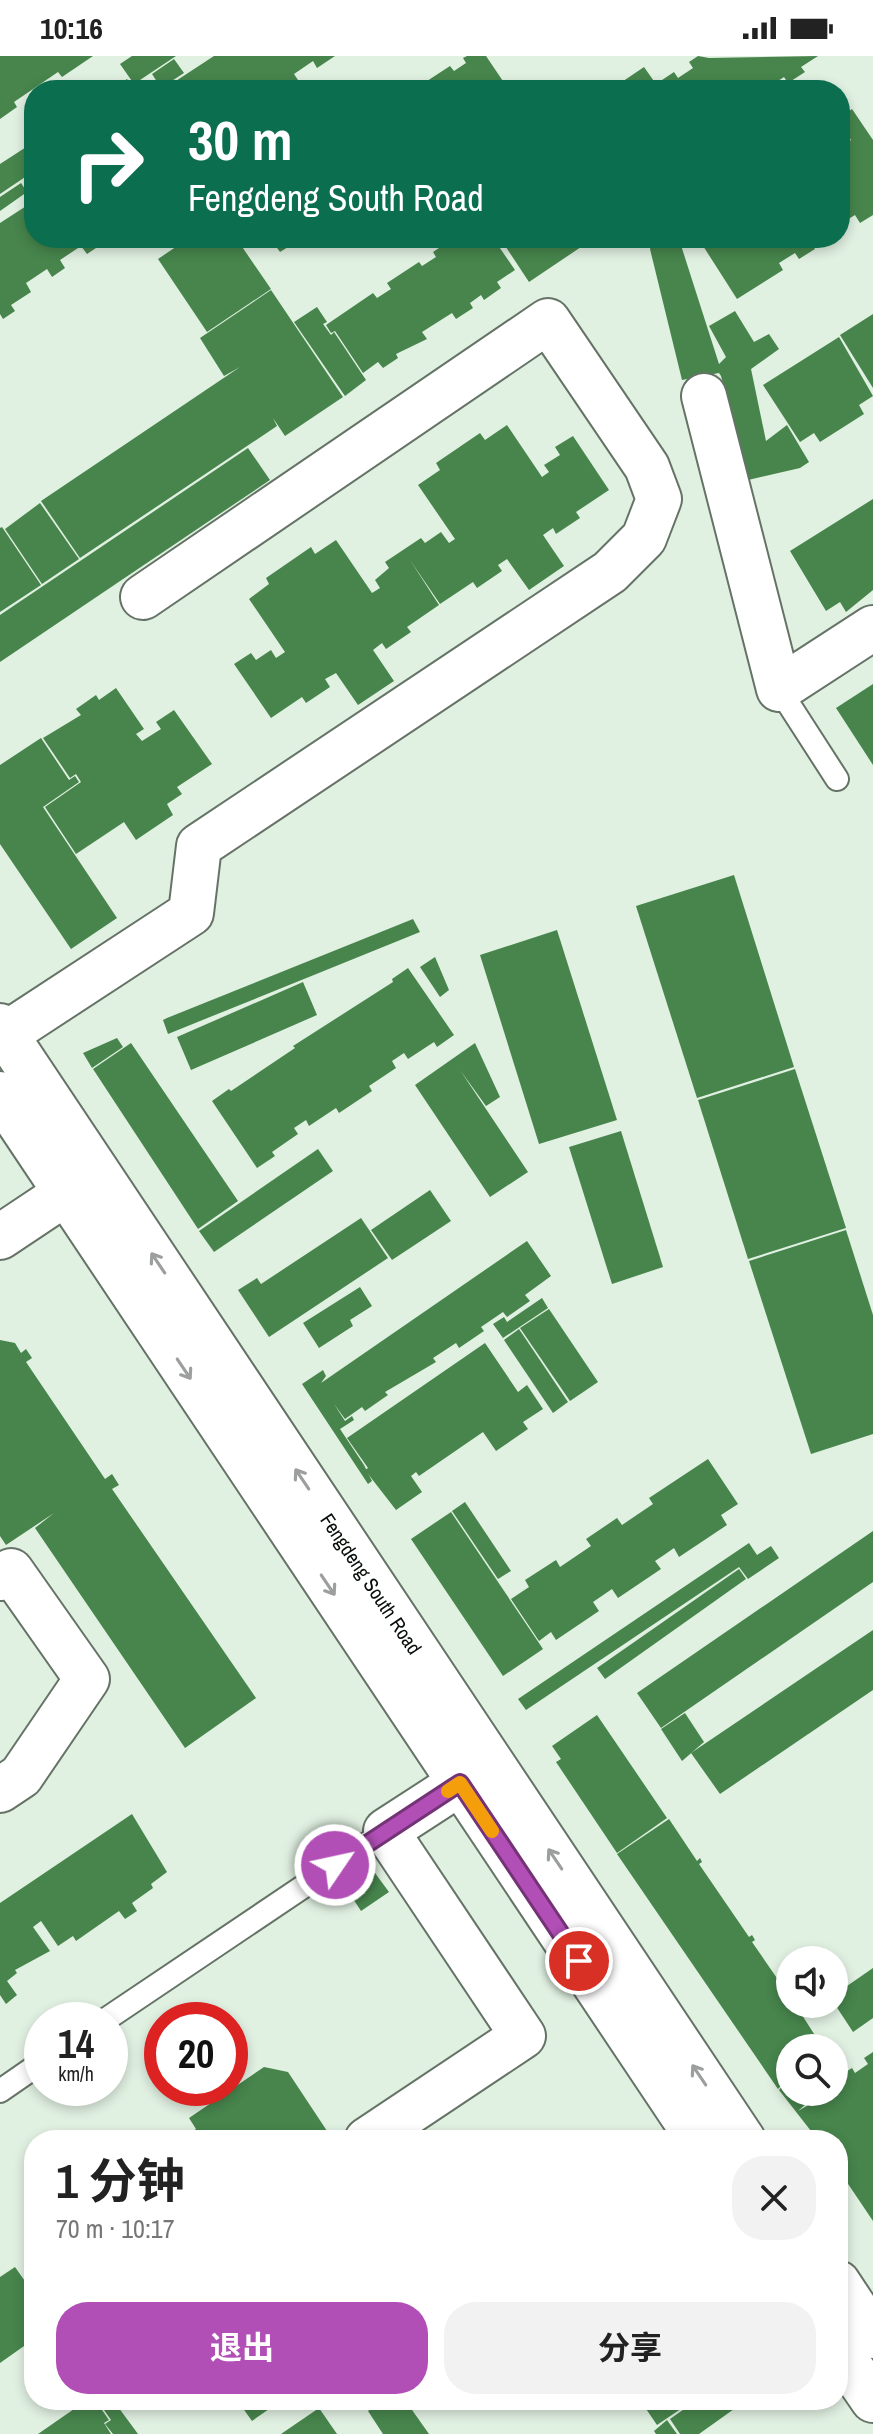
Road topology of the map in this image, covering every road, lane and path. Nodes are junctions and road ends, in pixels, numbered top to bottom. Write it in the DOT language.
graph roads {
  1 [pos="704,396"];
  2 [pos="143,597"];
  3 [pos="873,628"];
  4 [pos="779,689"];
  5 [pos="837,779"];
  6 [pos="3,1030"];
  7 [pos="0,1094"];
  8 [pos="66,1193"];
  9 [pos="0,1237"];
  10 [pos="0,1578"];
  11 [pos="460,1783"];
  12 [pos="0,1790"];
  13 [pos="386,1831"];
  14 [pos="128,2005"];
  15 [pos="24,2074"];
  16 [pos="0,2091"];
  17 [pos="382,2130"];
  18 [pos="692,2130"];
  19 [pos="736,2130"];
  20 [pos="848,2298"];
  21 [pos="873,2336"];
  22 [pos="848,2364"];
  23 [pos="873,2400"];
  1 -- 4 [label="street"];
  2 -- 6 [label="street"];
  3 -- 4 [label="street"];
  4 -- 5 [label="lane"];
  19 -- 6 [label="street, Fengdeng South Road, one-way"];
  7 -- 8 [label="street, Fengdeng South Road"];
  8 -- 9 [label="street"];
  8 -- 11 [label="street, Fengdeng South Road, one-way"];
  10 -- 12 [label="street"];
  11 -- 13 [label="street"];
  11 -- 18 [label="street, Fengdeng South Road"];
  13 -- 14 [label="lane"];
  13 -- 17 [label="street"];
  15 -- 16 [label="lane"];
  20 -- 21 [label="street"];
  22 -- 23 [label="street"];
}
